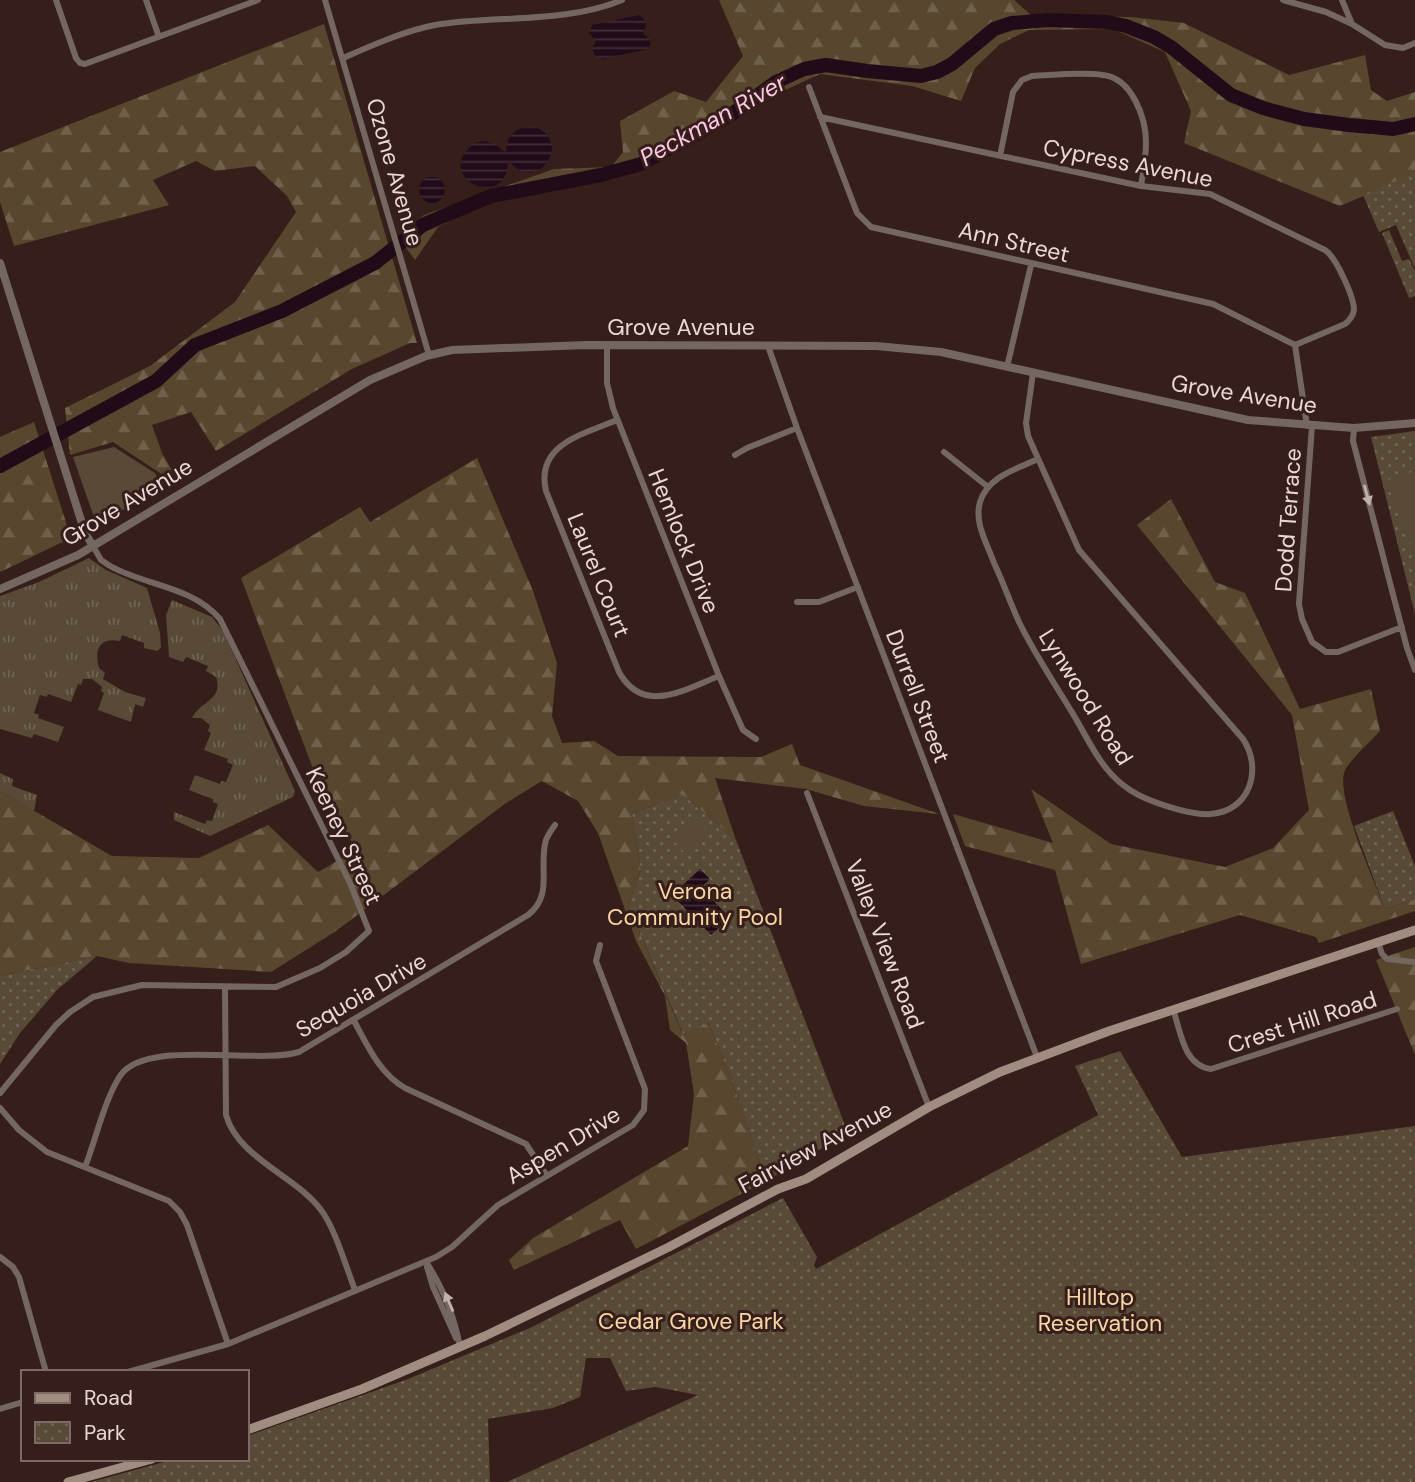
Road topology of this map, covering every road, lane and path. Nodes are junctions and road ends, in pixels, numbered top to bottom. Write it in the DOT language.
graph roads {
  1 [pos="56,0"];
  2 [pos="146,0"];
  3 [pos="234,0"];
  4 [pos="258,0"];
  5 [pos="325,0"];
  6 [pos="622,0"];
  7 [pos="1283,0"];
  8 [pos="1342,0"];
  9 [pos="237,8"];
  10 [pos="1352,24"];
  11 [pos="159,37"];
  12 [pos="1415,43"];
  13 [pos="343,58"];
  14 [pos="809,87"];
  15 [pos="820,117"];
  16 [pos="1000,156"];
  17 [pos="1141,186"];
  18 [pos="0,263"];
  19 [pos="1031,265"];
  20 [pos="607,345"];
  21 [pos="1295,345"];
  22 [pos="768,346"];
  23 [pos="429,355"];
  24 [pos="1007,367"];
  25 [pos="1033,373"];
  26 [pos="617,420"];
  27 [pos="1415,423"];
  28 [pos="1310,426"];
  29 [pos="797,428"];
  30 [pos="1354,428"];
  31 [pos="944,452"];
  32 [pos="735,455"];
  33 [pos="1038,459"];
  34 [pos="988,487"];
  35 [pos="93,546"];
  36 [pos="858,587"];
  37 [pos="0,589"];
  38 [pos="797,602"];
  39 [pos="1402,627"];
  40 [pos="1415,670"];
  41 [pos="719,676"];
  42 [pos="756,739"];
  43 [pos="807,793"];
  44 [pos="555,825"];
  45 [pos="1415,930"];
  46 [pos="1378,942"];
  47 [pos="600,945"];
  48 [pos="1415,962"];
  49 [pos="225,987"];
  50 [pos="1173,1009"];
  51 [pos="1397,1009"];
  52 [pos="354,1021"];
  53 [pos="225,1057"];
  54 [pos="1037,1057"];
  55 [pos="0,1093"];
  56 [pos="929,1107"];
  57 [pos="0,1108"];
  58 [pos="85,1167"];
  59 [pos="547,1176"];
  60 [pos="0,1257"];
  61 [pos="426,1262"];
  62 [pos="355,1290"];
  63 [pos="228,1344"];
  64 [pos="460,1347"];
  65 [pos="45,1370"];
  66 [pos="135,1370"];
  67 [pos="21,1403"];
  68 [pos="0,1409"];
  69 [pos="248,1430"];
  70 [pos="145,1461"];
  71 [pos="68,1482"];
  1 -- 11 [label="street"];
  2 -- 11 [label="street"];
  3 -- 9 [label="street"];
  4 -- 9 [label="street"];
  5 -- 13 [label="street, Ozone Avenue"];
  6 -- 13 [label="street"];
  7 -- 10 [label="street"];
  8 -- 10 [label="street"];
  9 -- 11 [label="street"];
  10 -- 12 [label="street"];
  13 -- 23 [label="street, Ozone Avenue"];
  14 -- 15 [label="street, Ann Street"];
  15 -- 16 [label="street, Cypress Avenue"];
  15 -- 19 [label="street, Ann Street"];
  16 -- 17 [label="street, Cypress Avenue"];
  16 -- 17 [label="street"];
  17 -- 21 [label="street, Cypress Avenue"];
  18 -- 35 [label="street"];
  19 -- 21 [label="street, Ann Street"];
  19 -- 24 [label="street"];
  20 -- 22 [label="street, Grove Avenue"];
  20 -- 23 [label="street, Grove Avenue"];
  20 -- 26 [label="street, Hemlock Drive"];
  21 -- 28 [label="street"];
  22 -- 24 [label="street, Grove Avenue"];
  22 -- 29 [label="street, Durrell Street"];
  23 -- 35 [label="street, Grove Avenue"];
  24 -- 25 [label="street, Grove Avenue"];
  25 -- 28 [label="street, Grove Avenue"];
  25 -- 33 [label="street, Lynwood Road"];
  26 -- 41 [label="street, Hemlock Drive"];
  26 -- 41 [label="street, Laurel Court"];
  27 -- 30 [label="street, Grove Avenue"];
  28 -- 30 [label="street, Grove Avenue"];
  28 -- 39 [label="street, Dodd Terrace"];
  29 -- 32 [label="street"];
  29 -- 36 [label="street, Durrell Street"];
  30 -- 39 [label="street, one-way"];
  31 -- 34 [label="street"];
  33 -- 34 [label="street"];
  33 -- 34 [label="street, Lynwood Road"];
  35 -- 37 [label="street, Grove Avenue"];
  35 -- 49 [label="street, Keeney Street"];
  36 -- 38 [label="street"];
  36 -- 54 [label="street, Durrell Street"];
  39 -- 40 [label="street"];
  41 -- 42 [label="street, Hemlock Drive"];
  43 -- 56 [label="street, Valley View Road"];
  44 -- 52 [label="street, Sequoia Drive"];
  45 -- 46 [label="main road, Fairview Avenue"];
  46 -- 48 [label="street"];
  46 -- 50 [label="main road, Fairview Avenue"];
  47 -- 59 [label="street, Aspen Drive"];
  49 -- 53 [label="street"];
  49 -- 55 [label="street, Keeney Street"];
  50 -- 51 [label="street, Crest Hill Road"];
  50 -- 54 [label="main road, Fairview Avenue"];
  52 -- 53 [label="street, Sequoia Drive"];
  52 -- 59 [label="street"];
  53 -- 58 [label="street, Sequoia Drive"];
  53 -- 62 [label="street"];
  54 -- 56 [label="main road, Fairview Avenue"];
  56 -- 64 [label="main road, Fairview Avenue"];
  57 -- 58 [label="street"];
  58 -- 63 [label="street"];
  59 -- 61 [label="street, Aspen Drive"];
  60 -- 65 [label="street"];
  61 -- 62 [label="street, Aspen Drive"];
  61 -- 64 [label="street"];
  62 -- 63 [label="street, Aspen Drive"];
  63 -- 66 [label="street, Aspen Drive"];
  64 -- 69 [label="main road, Fairview Avenue"];
  67 -- 68 [label="street"];
  70 -- 71 [label="main road"];
}
